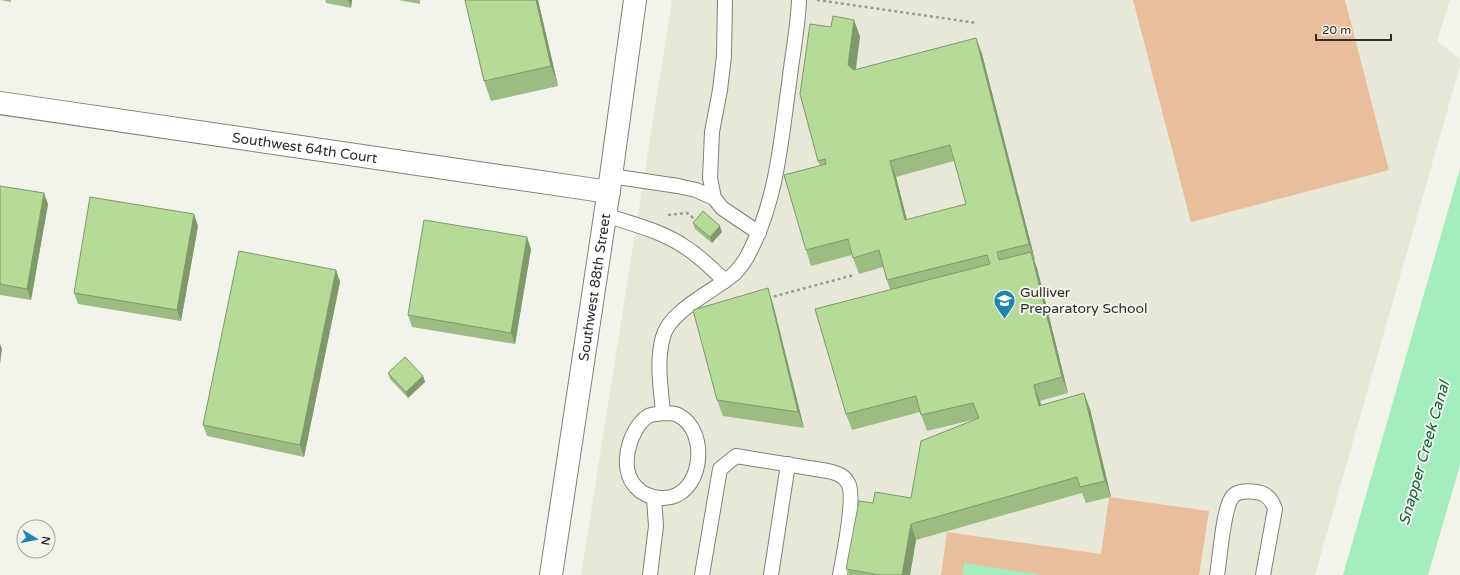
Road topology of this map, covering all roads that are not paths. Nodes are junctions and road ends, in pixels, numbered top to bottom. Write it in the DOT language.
graph roads {
  1 [pos="635,0"];
  2 [pos="725,0"];
  3 [pos="799,0"];
  4 [pos="0,103"];
  5 [pos="610,184"];
  6 [pos="714,198"];
  7 [pos="605,215"];
  8 [pos="759,233"];
  9 [pos="725,281"];
  10 [pos="663,413"];
  11 [pos="698,462"];
  12 [pos="788,464"];
  13 [pos="720,469"];
  14 [pos="654,498"];
  15 [pos="551,575"];
  16 [pos="650,575"];
  17 [pos="702,575"];
  18 [pos="771,575"];
  19 [pos="840,575"];
  20 [pos="1217,575"];
  21 [pos="1263,575"];
  1 -- 5 [label="street, Southwest 88th Street"];
  2 -- 6 [label="lane"];
  3 -- 8 [label="lane"];
  4 -- 5 [label="street, Southwest 64th Court"];
  5 -- 6 [label="lane"];
  5 -- 7 [label="street, Southwest 88th Street"];
  6 -- 8 [label="lane"];
  7 -- 9 [label="lane"];
  7 -- 15 [label="street, Southwest 88th Street"];
  8 -- 9 [label="lane"];
  9 -- 10 [label="lane"];
  10 -- 11 [label="lane"];
  10 -- 14 [label="lane"];
  11 -- 13 [label="lane"];
  11 -- 14 [label="lane"];
  12 -- 13 [label="lane"];
  12 -- 18 [label="lane"];
  12 -- 19 [label="lane"];
  13 -- 17 [label="lane"];
  14 -- 16 [label="lane"];
  20 -- 21 [label="lane"];
}
